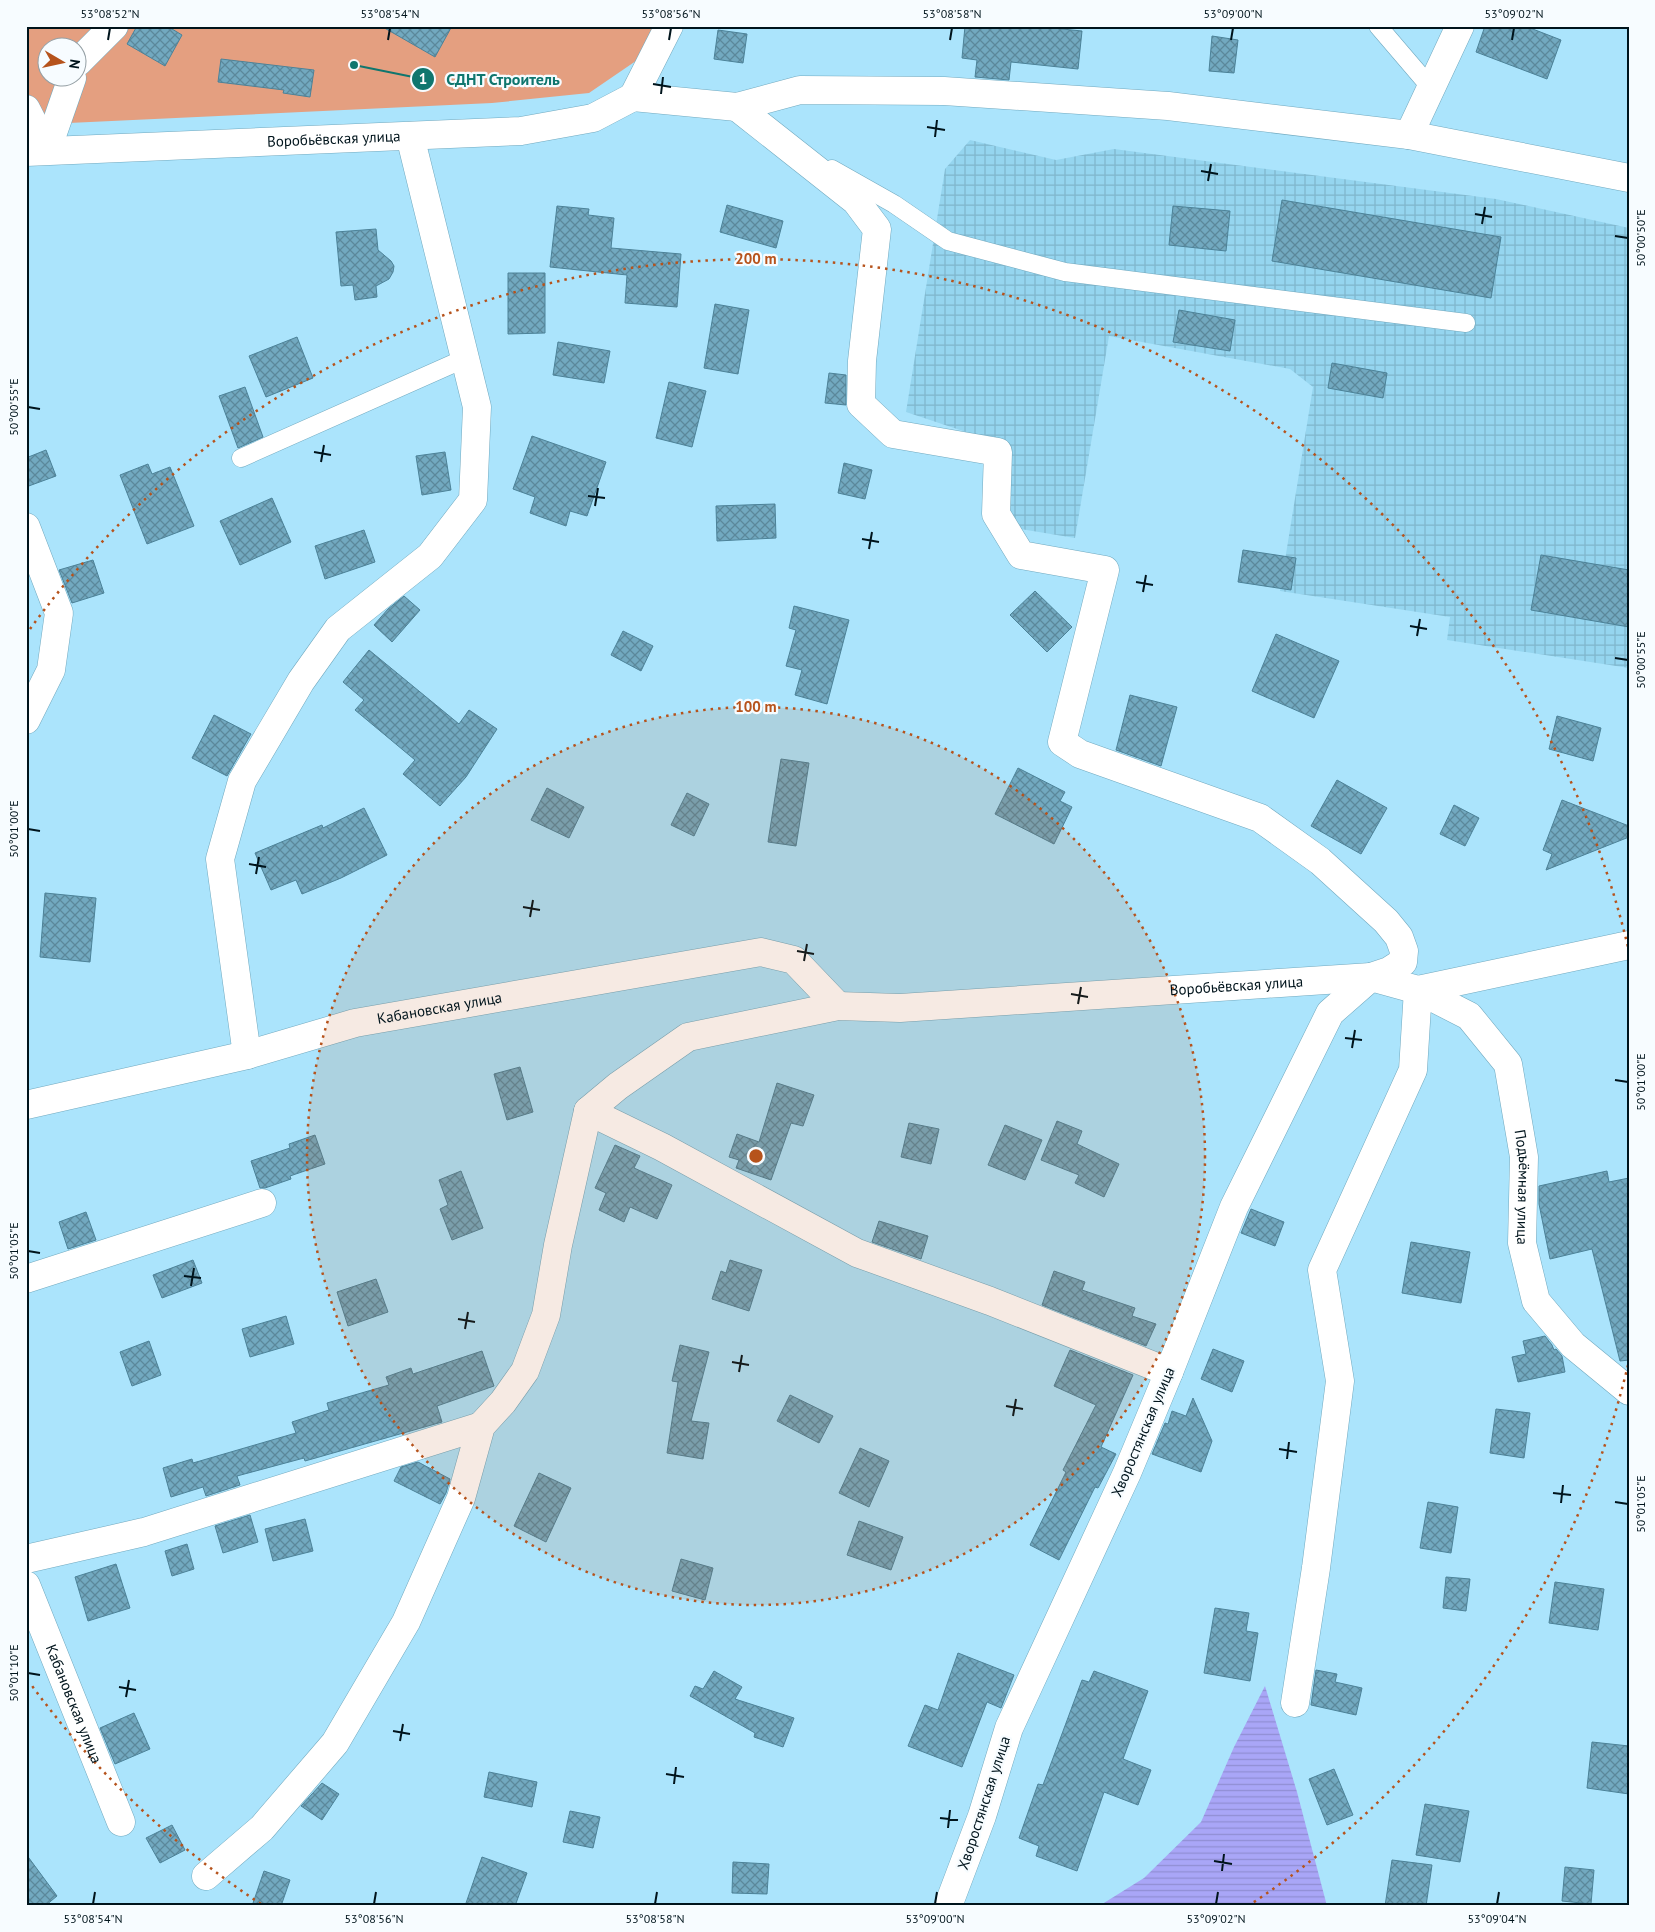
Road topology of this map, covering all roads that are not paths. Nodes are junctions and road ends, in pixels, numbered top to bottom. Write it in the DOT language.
graph roads {
  1 [pos="114,26"];
  2 [pos="669,26"];
  3 [pos="1378,26"];
  4 [pos="1460,26"];
  5 [pos="88,52"];
  6 [pos="67,88"];
  7 [pos="1431,88"];
  8 [pos="633,97"];
  9 [pos="738,107"];
  10 [pos="26,109"];
  11 [pos="1409,135"];
  12 [pos="410,136"];
  13 [pos="776,136"];
  14 [pos="36,151"];
  15 [pos="1629,178"];
  16 [pos="1466,323"];
  17 [pos="466,358"];
  18 [pos="241,458"];
  19 [pos="26,527"];
  20 [pos="26,720"];
  21 [pos="1629,945"];
  22 [pos="1371,978"];
  23 [pos="1418,990"];
  24 [pos="838,1006"];
  25 [pos="247,1055"];
  26 [pos="26,1105"];
  27 [pos="588,1111"];
  28 [pos="262,1203"];
  29 [pos="26,1280"];
  30 [pos="1169,1372"];
  31 [pos="1629,1391"];
  32 [pos="480,1426"];
  33 [pos="26,1559"];
  34 [pos="26,1585"];
  35 [pos="1295,1703"];
  36 [pos="120,1822"];
  37 [pos="206,1876"];
  38 [pos="948,1906"];
  1 -- 5 [label="street"];
  2 -- 8 [label="street"];
  3 -- 7 [label="lane"];
  4 -- 7 [label="street"];
  6 -- 14 [label="street"];
  7 -- 11 [label="street"];
  8 -- 9 [label="street"];
  8 -- 12 [label="street, Воробьёвская улица"];
  9 -- 11 [label="street"];
  9 -- 13 [label="street"];
  10 -- 14 [label="street"];
  11 -- 15 [label="street"];
  12 -- 14 [label="street, Воробьёвская улица"];
  12 -- 17 [label="street"];
  13 -- 16 [label="lane"];
  13 -- 22 [label="street"];
  17 -- 18 [label="lane"];
  17 -- 25 [label="street"];
  19 -- 20 [label="street"];
  21 -- 23 [label="street, Воробьёвская улица"];
  22 -- 23 [label="street, Воробьёвская улица"];
  22 -- 24 [label="street, Воробьёвская улица"];
  22 -- 30 [label="street, Хворостянская улица"];
  23 -- 31 [label="street, Подъёмная улица"];
  23 -- 35 [label="street"];
  24 -- 25 [label="street, Кабановская улица"];
  24 -- 27 [label="street, Воробьёвская улица"];
  25 -- 26 [label="street, Кабановская улица"];
  27 -- 30 [label="street"];
  27 -- 32 [label="street"];
  28 -- 29 [label="street"];
  30 -- 38 [label="street, Хворостянская улица"];
  32 -- 33 [label="street"];
  32 -- 37 [label="street"];
  34 -- 36 [label="street, Кабановская улица"];
}
